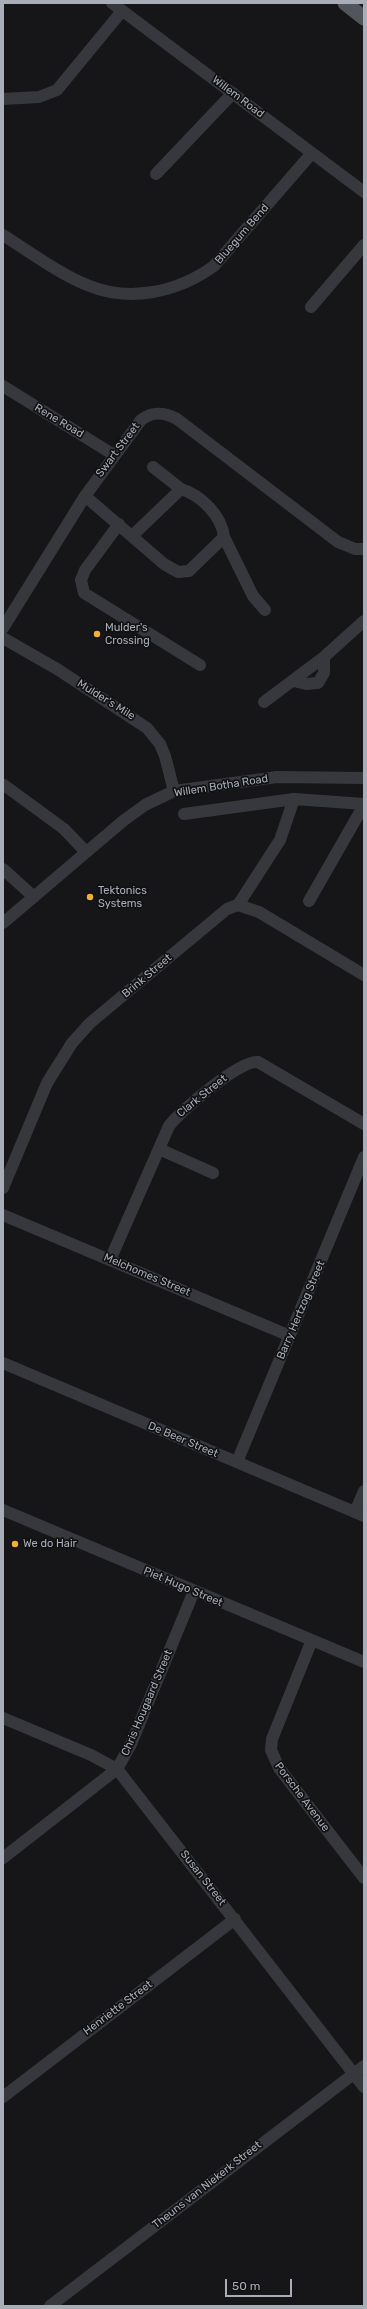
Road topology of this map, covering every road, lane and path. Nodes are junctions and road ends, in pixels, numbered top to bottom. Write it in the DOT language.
graph roads {
  1 [pos="112,3"];
  2 [pos="344,3"];
  3 [pos="122,11"];
  4 [pos="364,18"];
  5 [pos="233,93"];
  6 [pos="3,99"];
  7 [pos="312,154"];
  8 [pos="156,174"];
  9 [pos="364,192"];
  10 [pos="3,235"];
  11 [pos="364,244"];
  12 [pos="311,307"];
  13 [pos="3,386"];
  14 [pos="114,455"];
  15 [pos="153,467"];
  16 [pos="181,490"];
  17 [pos="85,496"];
  18 [pos="119,524"];
  19 [pos="132,536"];
  20 [pos="224,537"];
  21 [pos="364,549"];
  22 [pos="265,610"];
  23 [pos="364,621"];
  24 [pos="3,628"];
  25 [pos="3,638"];
  26 [pos="200,665"];
  27 [pos="264,702"];
  28 [pos="364,778"];
  29 [pos="4,785"];
  30 [pos="174,791"];
  31 [pos="294,799"];
  32 [pos="364,805"];
  33 [pos="184,814"];
  34 [pos="86,852"];
  35 [pos="3,869"];
  36 [pos="34,897"];
  37 [pos="309,901"];
  38 [pos="238,905"];
  39 [pos="3,923"];
  40 [pos="364,975"];
  41 [pos="364,1124"];
  42 [pos="159,1149"];
  43 [pos="364,1157"];
  44 [pos="213,1173"];
  45 [pos="3,1188"];
  46 [pos="3,1215"];
  47 [pos="110,1260"];
  48 [pos="290,1336"];
  49 [pos="3,1363"];
  50 [pos="237,1462"];
  51 [pos="364,1491"];
  52 [pos="3,1510"];
  53 [pos="360,1514"];
  54 [pos="194,1592"];
  55 [pos="312,1640"];
  56 [pos="364,1662"];
  57 [pos="3,1718"];
  58 [pos="117,1769"];
  59 [pos="3,1858"];
  60 [pos="364,1878"];
  61 [pos="235,1919"];
  62 [pos="364,2066"];
  63 [pos="353,2074"];
  64 [pos="364,2087"];
  65 [pos="3,2098"];
  66 [pos="50,2306"];
  1 -- 3 [label="street, Willem Road"];
  2 -- 4 [label="main road"];
  3 -- 5 [label="street, Willem Road"];
  3 -- 6 [label="street"];
  5 -- 7 [label="street, Willem Road"];
  5 -- 8 [label="street"];
  7 -- 9 [label="street, Willem Road"];
  7 -- 10 [label="street, Bluegum Bend"];
  11 -- 12 [label="street"];
  13 -- 14 [label="street, Rene Road"];
  14 -- 17 [label="street, Swart Street"];
  14 -- 21 [label="street, Swart Street"];
  15 -- 16 [label="street"];
  16 -- 19 [label="street"];
  16 -- 20 [label="street"];
  17 -- 18 [label="street"];
  17 -- 24 [label="street, Swart Street"];
  18 -- 19 [label="street"];
  18 -- 26 [label="street"];
  19 -- 20 [label="street"];
  20 -- 22 [label="street"];
  23 -- 27 [label="street"];
  25 -- 30 [label="street, Mulder's Mile"];
  28 -- 30 [label="street, Willem Botha Road"];
  29 -- 34 [label="street"];
  30 -- 34 [label="street, Willem Botha Road"];
  31 -- 32 [label="street"];
  31 -- 33 [label="street"];
  31 -- 38 [label="street"];
  32 -- 37 [label="street"];
  34 -- 36 [label="street, Willem Botha Road"];
  35 -- 36 [label="street"];
  36 -- 39 [label="street, Willem Botha Road"];
  38 -- 40 [label="street"];
  38 -- 45 [label="street, Brink Street"];
  41 -- 42 [label="street, Clark Street"];
  42 -- 44 [label="street"];
  42 -- 47 [label="street, Clark Street"];
  43 -- 48 [label="street, Barry Hertzog Street"];
  46 -- 47 [label="street, Melchomes Street"];
  47 -- 48 [label="street, Melchomes Street"];
  48 -- 50 [label="street, Barry Hertzog Street"];
  49 -- 50 [label="street, De Beer Street"];
  50 -- 53 [label="street, De Beer Street"];
  51 -- 53 [label="street"];
  52 -- 54 [label="street, Piet Hugo Street"];
  54 -- 55 [label="street, Piet Hugo Street"];
  54 -- 58 [label="street, Chris Hougaard Street"];
  55 -- 56 [label="street, Piet Hugo Street"];
  55 -- 60 [label="street, Porsche Avenue"];
  57 -- 58 [label="street, Susan Street"];
  58 -- 59 [label="street, Chris Hougaard Street"];
  58 -- 61 [label="street, Susan Street"];
  61 -- 63 [label="street, Susan Street"];
  61 -- 65 [label="street, Henriette Street"];
  62 -- 63 [label="street, Theuns van Niekerk Street"];
  63 -- 64 [label="street, Susan Street"];
  63 -- 66 [label="street, Theuns van Niekerk Street"];
}
